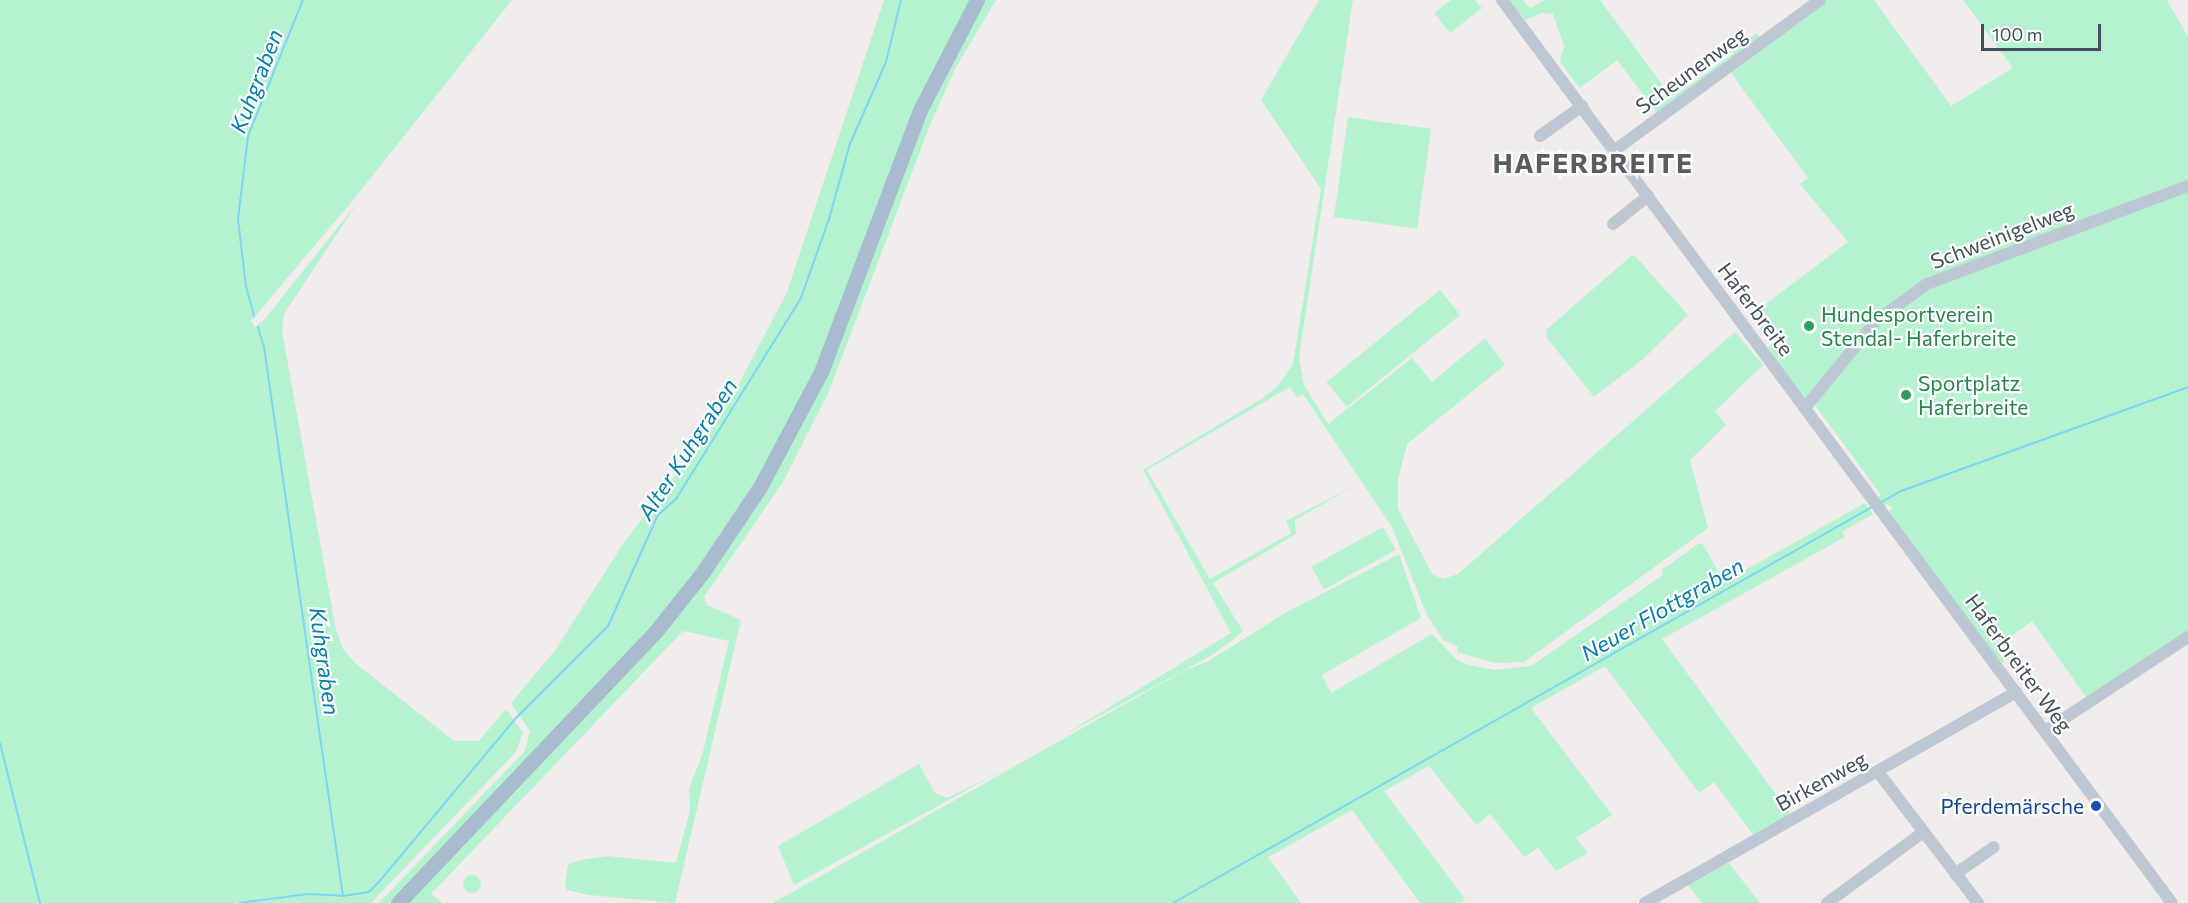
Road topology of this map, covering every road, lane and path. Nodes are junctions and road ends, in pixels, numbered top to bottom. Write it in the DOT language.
graph roads {
  1 [pos="977,0"];
  2 [pos="1502,0"];
  3 [pos="1820,0"];
  4 [pos="1582,106"];
  5 [pos="1540,136"];
  6 [pos="1614,150"];
  7 [pos="2188,186"];
  8 [pos="1648,196"];
  9 [pos="1613,224"];
  10 [pos="1805,408"];
  11 [pos="1833,446"];
  12 [pos="2188,637"];
  13 [pos="2016,692"];
  14 [pos="2045,731"];
  15 [pos="1878,772"];
  16 [pos="1922,833"];
  17 [pos="1994,847"];
  18 [pos="1955,874"];
  19 [pos="398,903"];
  20 [pos="1645,903"];
  21 [pos="1827,903"];
  22 [pos="1978,903"];
  23 [pos="2172,903"];
  1 -- 19 [label="main road"];
  2 -- 4 [label="street, Haferbreite"];
  3 -- 6 [label="street, Scheunenweg"];
  4 -- 5 [label="street"];
  4 -- 6 [label="street, Haferbreite"];
  6 -- 8 [label="street, Haferbreite"];
  7 -- 10 [label="street, Schweinigelweg"];
  8 -- 9 [label="street"];
  8 -- 10 [label="street, Haferbreite"];
  10 -- 11 [label="street, Haferbreite"];
  11 -- 13 [label="street, Haferbreiter Weg"];
  12 -- 14 [label="street"];
  13 -- 14 [label="street, Haferbreiter Weg"];
  13 -- 15 [label="street, Birkenweg"];
  14 -- 23 [label="street, Haferbreiter Weg"];
  15 -- 16 [label="street"];
  15 -- 20 [label="street, Birkenweg"];
  16 -- 18 [label="street"];
  16 -- 21 [label="street"];
  17 -- 18 [label="street"];
  18 -- 22 [label="street"];
}
